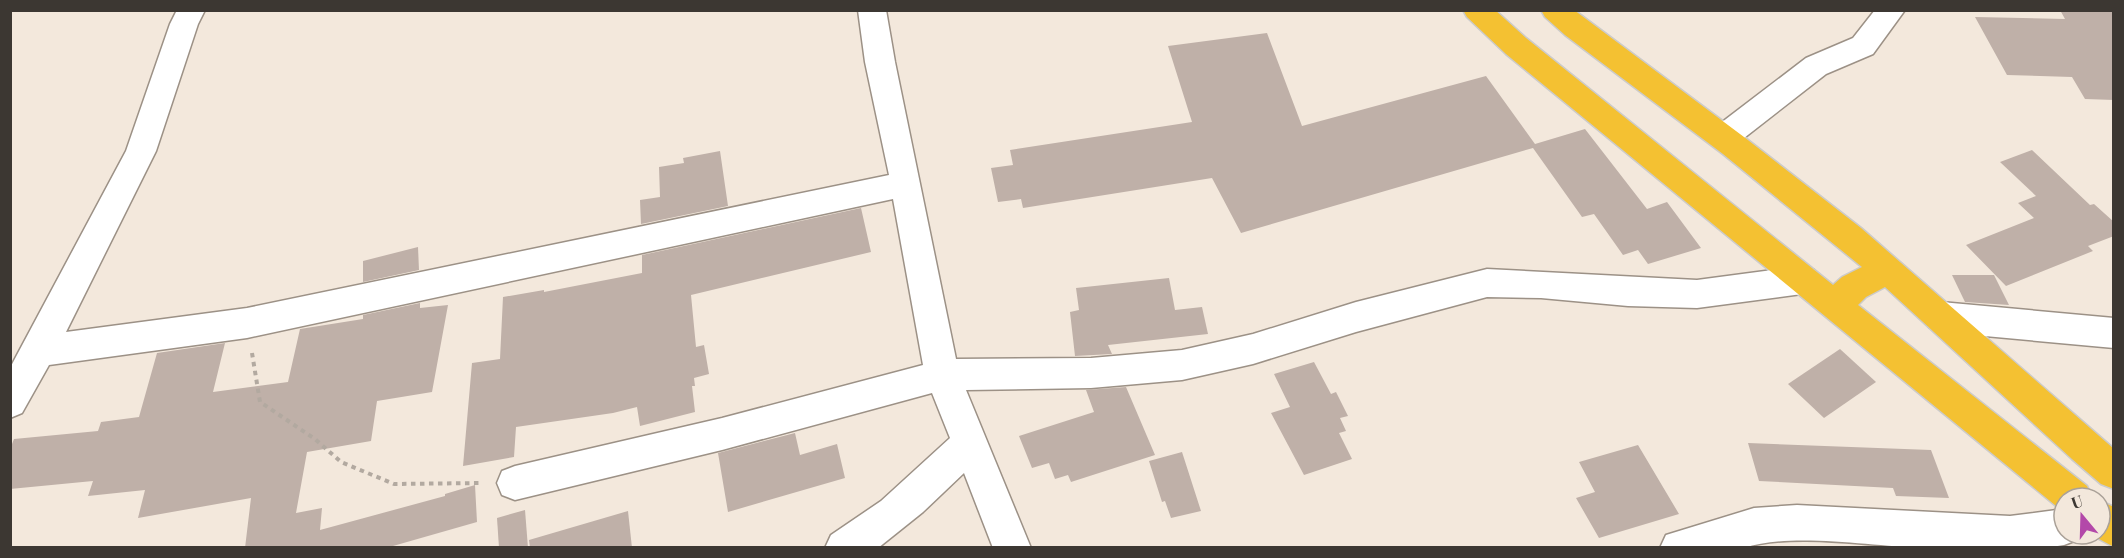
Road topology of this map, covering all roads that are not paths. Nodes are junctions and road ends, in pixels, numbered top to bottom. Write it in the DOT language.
graph roads {
  1 [pos="191,10"];
  2 [pos="872,10"];
  3 [pos="1478,10"];
  4 [pos="1555,10"];
  5 [pos="1891,10"];
  6 [pos="1724,137"];
  7 [pos="906,184"];
  8 [pos="1888,269"];
  9 [pos="1802,280"];
  10 [pos="1834,306"];
  11 [pos="1941,317"];
  12 [pos="2114,333"];
  13 [pos="39,351"];
  14 [pos="942,375"];
  15 [pos="10,402"];
  16 [pos="969,443"];
  17 [pos="2114,472"];
  18 [pos="515,483"];
  19 [pos="2059,486"];
  20 [pos="2052,529"];
  21 [pos="844,548"];
  22 [pos="1012,548"];
  23 [pos="1679,548"];
  1 -- 13 [label="street"];
  2 -- 7 [label="street"];
  3 -- 9 [label="highway"];
  4 -- 6 [label="highway"];
  5 -- 6 [label="street"];
  6 -- 8 [label="highway"];
  7 -- 13 [label="street"];
  7 -- 14 [label="street"];
  8 -- 10 [label="highway"];
  8 -- 11 [label="highway"];
  9 -- 10 [label="highway"];
  9 -- 14 [label="street"];
  10 -- 19 [label="highway"];
  11 -- 12 [label="street"];
  11 -- 17 [label="highway"];
  13 -- 15 [label="street"];
  14 -- 16 [label="street"];
  14 -- 18 [label="street"];
  16 -- 21 [label="street"];
  16 -- 22 [label="street"];
  20 -- 23 [label="street"];
}
